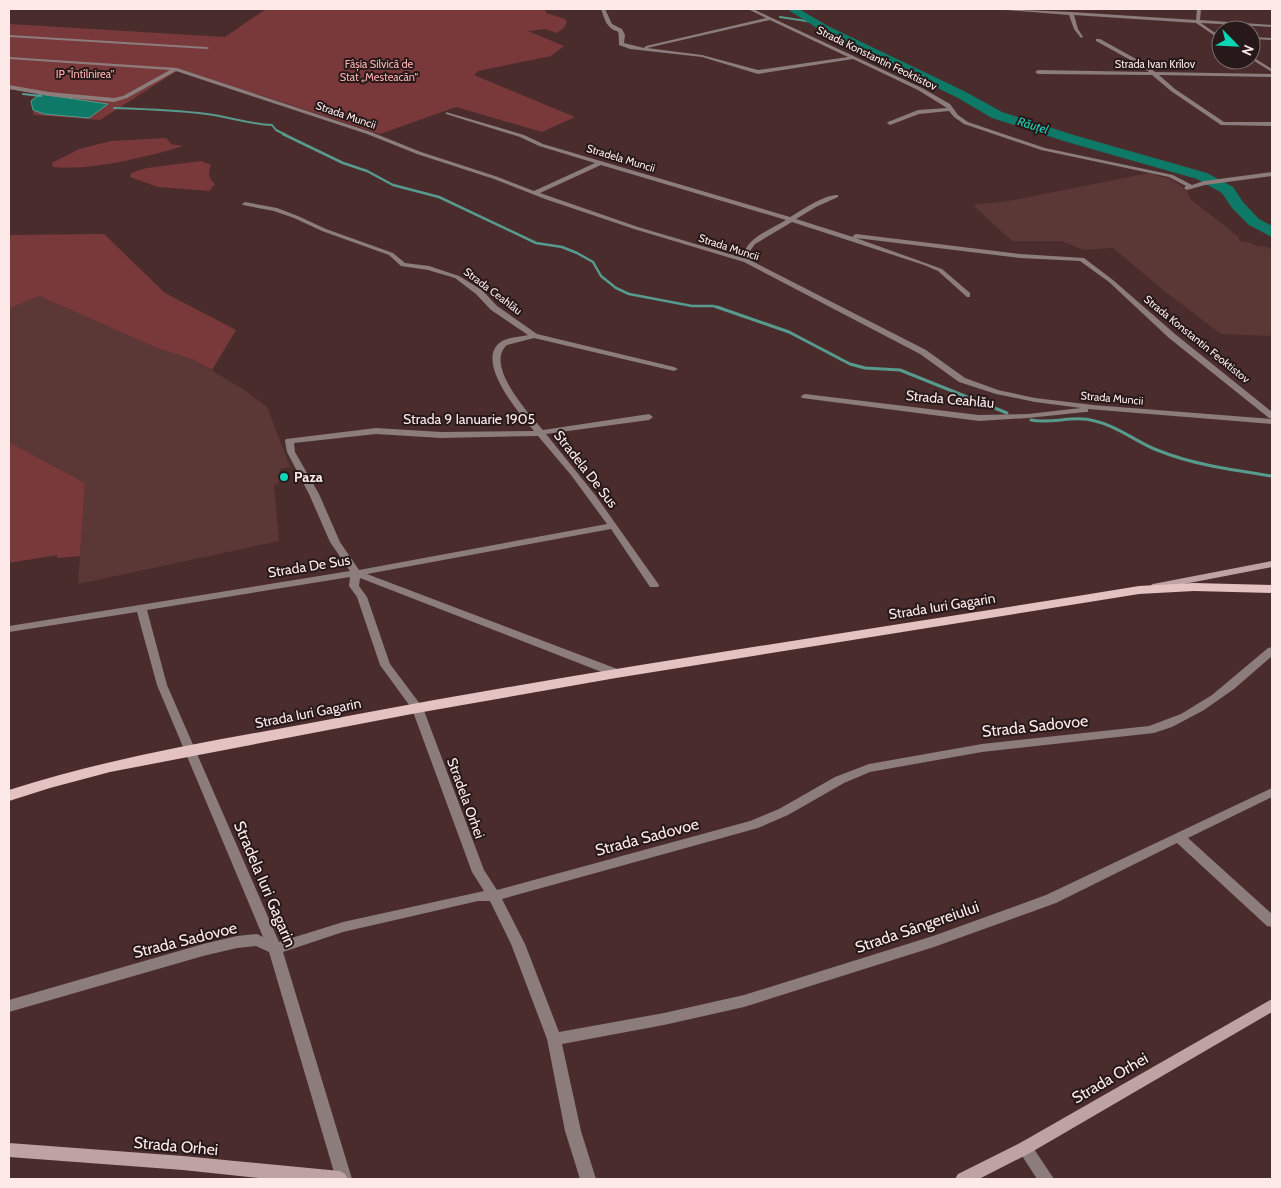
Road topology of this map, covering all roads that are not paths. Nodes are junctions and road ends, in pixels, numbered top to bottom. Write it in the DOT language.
graph roads {
  1 [pos="603,9"];
  2 [pos="750,9"];
  3 [pos="996,9"];
  4 [pos="1199,9"];
  5 [pos="1072,13"];
  6 [pos="769,19"];
  7 [pos="1197,21"];
  8 [pos="1272,26"];
  9 [pos="1211,31"];
  10 [pos="9,36"];
  11 [pos="1082,38"];
  12 [pos="1098,40"];
  13 [pos="207,48"];
  14 [pos="640,48"];
  15 [pos="9,58"];
  16 [pos="851,58"];
  17 [pos="1261,65"];
  18 [pos="175,69"];
  19 [pos="1038,72"];
  20 [pos="1272,73"];
  21 [pos="1153,74"];
  22 [pos="9,87"];
  23 [pos="950,109"];
  24 [pos="448,113"];
  25 [pos="890,123"];
  26 [pos="1272,124"];
  27 [pos="600,163"];
  28 [pos="1272,174"];
  29 [pos="535,193"];
  30 [pos="836,196"];
  31 [pos="245,204"];
  32 [pos="790,220"];
  33 [pos="832,232"];
  34 [pos="746,261"];
  35 [pos="967,295"];
  36 [pos="534,336"];
  37 [pos="674,369"];
  38 [pos="804,396"];
  39 [pos="1093,407"];
  40 [pos="1272,416"];
  41 [pos="649,417"];
  42 [pos="1272,422"];
  43 [pos="539,433"];
  44 [pos="288,441"];
  45 [pos="613,526"];
  46 [pos="1272,564"];
  47 [pos="356,573"];
  48 [pos="654,585"];
  49 [pos="1272,589"];
  50 [pos="1139,590"];
  51 [pos="141,608"];
  52 [pos="9,629"];
  53 [pos="1272,650"];
  54 [pos="616,673"];
  55 [pos="417,708"];
  56 [pos="191,752"];
  57 [pos="1272,792"];
  58 [pos="9,796"];
  59 [pos="1179,838"];
  60 [pos="494,896"];
  61 [pos="1272,922"];
  62 [pos="275,949"];
  63 [pos="1272,1005"];
  64 [pos="9,1006"];
  65 [pos="554,1039"];
  66 [pos="1025,1148"];
  67 [pos="9,1150"];
  68 [pos="340,1179"];
  69 [pos="344,1179"];
  70 [pos="588,1179"];
  71 [pos="963,1179"];
  72 [pos="1046,1179"];
  1 -- 14 [label="street"];
  2 -- 6 [label="street, Strada Konstantin Feoktistov"];
  3 -- 5 [label="street"];
  4 -- 7 [label="street"];
  5 -- 7 [label="street"];
  5 -- 11 [label="street"];
  6 -- 14 [label="street"];
  6 -- 16 [label="street, Strada Konstantin Feoktistov"];
  7 -- 8 [label="street"];
  7 -- 9 [label="street"];
  10 -- 13 [label="street"];
  12 -- 21 [label="street"];
  14 -- 16 [label="street"];
  15 -- 18 [label="street, Strada Muncii"];
  16 -- 23 [label="street, Strada Konstantin Feoktistov"];
  17 -- 20 [label="street"];
  18 -- 22 [label="street"];
  18 -- 29 [label="street, Strada Muncii"];
  19 -- 21 [label="street, Strada Ivan Krîlov"];
  20 -- 21 [label="street, Strada Ivan Krîlov"];
  21 -- 26 [label="street"];
  23 -- 25 [label="street"];
  23 -- 28 [label="street, Strada Konstantin Feoktistov"];
  24 -- 27 [label="street, Stradela Muncii"];
  27 -- 29 [label="street"];
  27 -- 32 [label="street, Stradela Muncii"];
  29 -- 34 [label="street, Strada Muncii"];
  30 -- 32 [label="street"];
  31 -- 36 [label="street, Strada Ceahlău"];
  32 -- 33 [label="street, Stradela Muncii"];
  32 -- 34 [label="street"];
  33 -- 35 [label="street, Stradela Muncii"];
  33 -- 40 [label="street, Strada Konstantin Feoktistov"];
  34 -- 39 [label="street, Strada Muncii"];
  36 -- 37 [label="street, Strada Ceahlău"];
  36 -- 43 [label="street, Stradela De Sus"];
  38 -- 39 [label="street, Strada Ceahlău"];
  39 -- 42 [label="street, Strada Muncii"];
  41 -- 43 [label="street, Strada 9 Ianuarie 1905"];
  43 -- 44 [label="street, Strada 9 Ianuarie 1905"];
  43 -- 45 [label="street, Stradela De Sus"];
  44 -- 47 [label="street, Stradela Orhei"];
  45 -- 47 [label="street, Strada De Sus"];
  45 -- 48 [label="street, Stradela De Sus"];
  46 -- 50 [label="street, Strada Iuri Gagarin"];
  47 -- 51 [label="street, Strada De Sus"];
  47 -- 54 [label="street, Strada Iuri Gagarin"];
  47 -- 55 [label="street, Stradela Orhei"];
  49 -- 50 [label="main road"];
  50 -- 54 [label="main road, Strada Iuri Gagarin"];
  51 -- 52 [label="street, Strada De Sus"];
  51 -- 56 [label="street, Stradela Iuri Gagarin"];
  53 -- 60 [label="street, Strada Sadovoe"];
  54 -- 55 [label="main road, Strada Iuri Gagarin"];
  55 -- 56 [label="main road, Strada Iuri Gagarin"];
  55 -- 60 [label="street, Stradela Orhei"];
  56 -- 58 [label="main road, Strada Iuri Gagarin"];
  56 -- 62 [label="street, Stradela Iuri Gagarin"];
  57 -- 59 [label="street, Strada Sângereiului"];
  59 -- 61 [label="street"];
  59 -- 65 [label="street, Strada Sângereiului"];
  60 -- 62 [label="street, Strada Sadovoe"];
  60 -- 65 [label="street, Stradela Orhei"];
  62 -- 64 [label="street, Strada Sadovoe"];
  62 -- 69 [label="street, Stradela Iuri Gagarin"];
  63 -- 66 [label="street, Strada Orhei"];
  65 -- 70 [label="street, Stradela Orhei"];
  66 -- 71 [label="street, Strada Orhei"];
  66 -- 72 [label="street"];
  67 -- 68 [label="street, Strada Orhei"];
}
